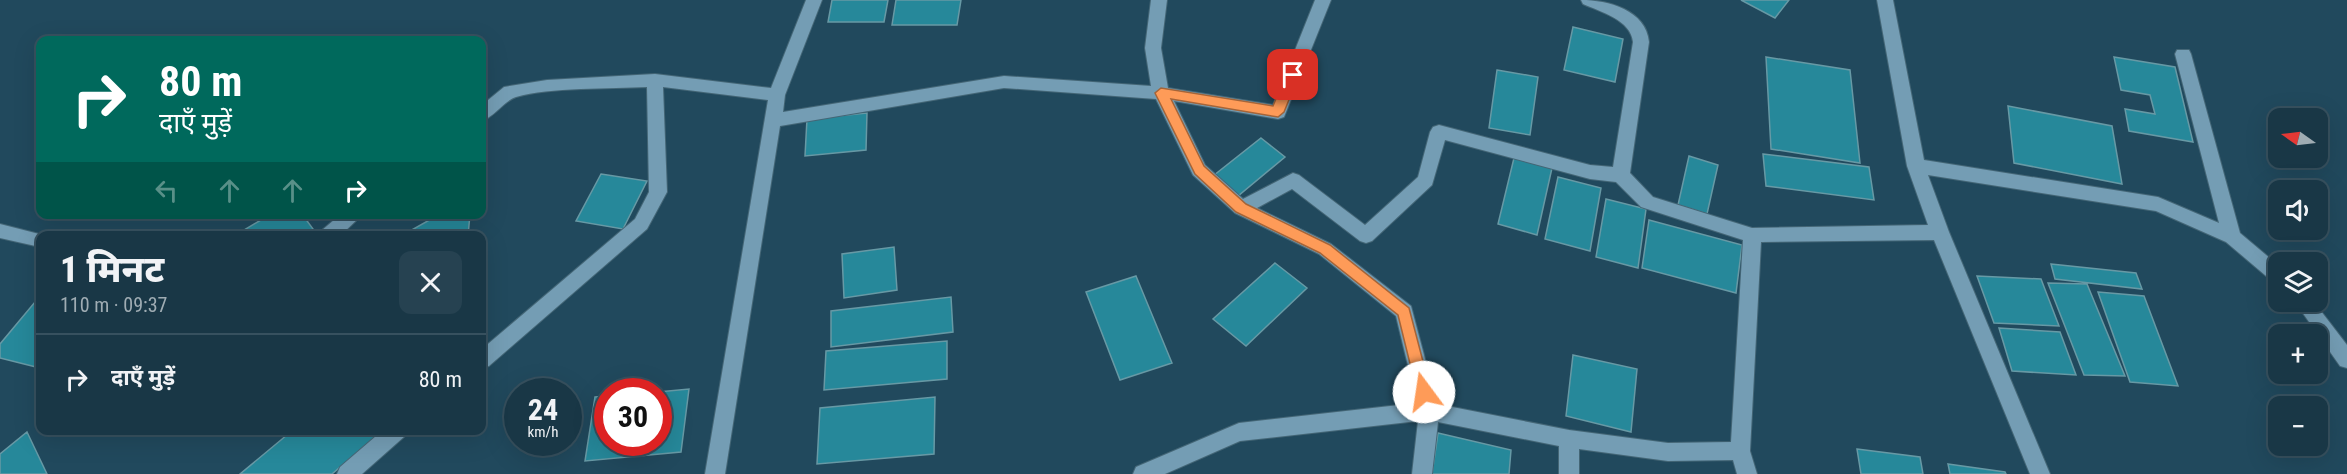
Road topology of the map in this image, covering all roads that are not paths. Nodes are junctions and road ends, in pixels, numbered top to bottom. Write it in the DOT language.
graph roads {
  1 [pos="814,0"];
  2 [pos="1159,0"];
  3 [pos="1323,0"];
  4 [pos="1589,0"];
  5 [pos="1885,0"];
  6 [pos="2183,54"];
  7 [pos="655,80"];
  8 [pos="1161,93"];
  9 [pos="777,95"];
  10 [pos="486,111"];
  11 [pos="774,120"];
  12 [pos="1916,166"];
  13 [pos="1621,175"];
  14 [pos="1241,208"];
  15 [pos="348,219"];
  16 [pos="0,231"];
  17 [pos="333,231"];
  18 [pos="1940,232"];
  19 [pos="1752,236"];
  20 [pos="2232,237"];
  21 [pos="36,239"];
  22 [pos="2268,268"];
  23 [pos="2311,312"];
  24 [pos="486,357"];
  25 [pos="2347,360"];
  26 [pos="1429,411"];
  27 [pos="392,435"];
  28 [pos="1569,439"];
  29 [pos="1740,451"];
  30 [pos="347,474"];
  31 [pos="715,474"];
  32 [pos="1143,474"];
  33 [pos="1422,474"];
  34 [pos="1569,474"];
  35 [pos="1747,474"];
  36 [pos="2040,474"];
  1 -- 9 [label="street"];
  2 -- 8 [label="street"];
  3 -- 8 [label="street"];
  4 -- 13 [label="street"];
  5 -- 12 [label="street"];
  6 -- 20 [label="street"];
  7 -- 9 [label="street"];
  7 -- 10 [label="street"];
  7 -- 24 [label="street"];
  8 -- 11 [label="street"];
  8 -- 14 [label="street"];
  9 -- 11 [label="street"];
  11 -- 31 [label="street"];
  12 -- 18 [label="street"];
  12 -- 20 [label="street"];
  13 -- 14 [label="street"];
  13 -- 19 [label="street"];
  14 -- 26 [label="street"];
  15 -- 17 [label="street"];
  16 -- 21 [label="street"];
  18 -- 19 [label="street"];
  18 -- 36 [label="street"];
  19 -- 29 [label="street"];
  20 -- 22 [label="street"];
  23 -- 25 [label="street"];
  26 -- 28 [label="street"];
  26 -- 32 [label="street"];
  26 -- 33 [label="street"];
  27 -- 30 [label="street"];
  28 -- 29 [label="street"];
  28 -- 34 [label="street"];
  29 -- 35 [label="street"];
}
